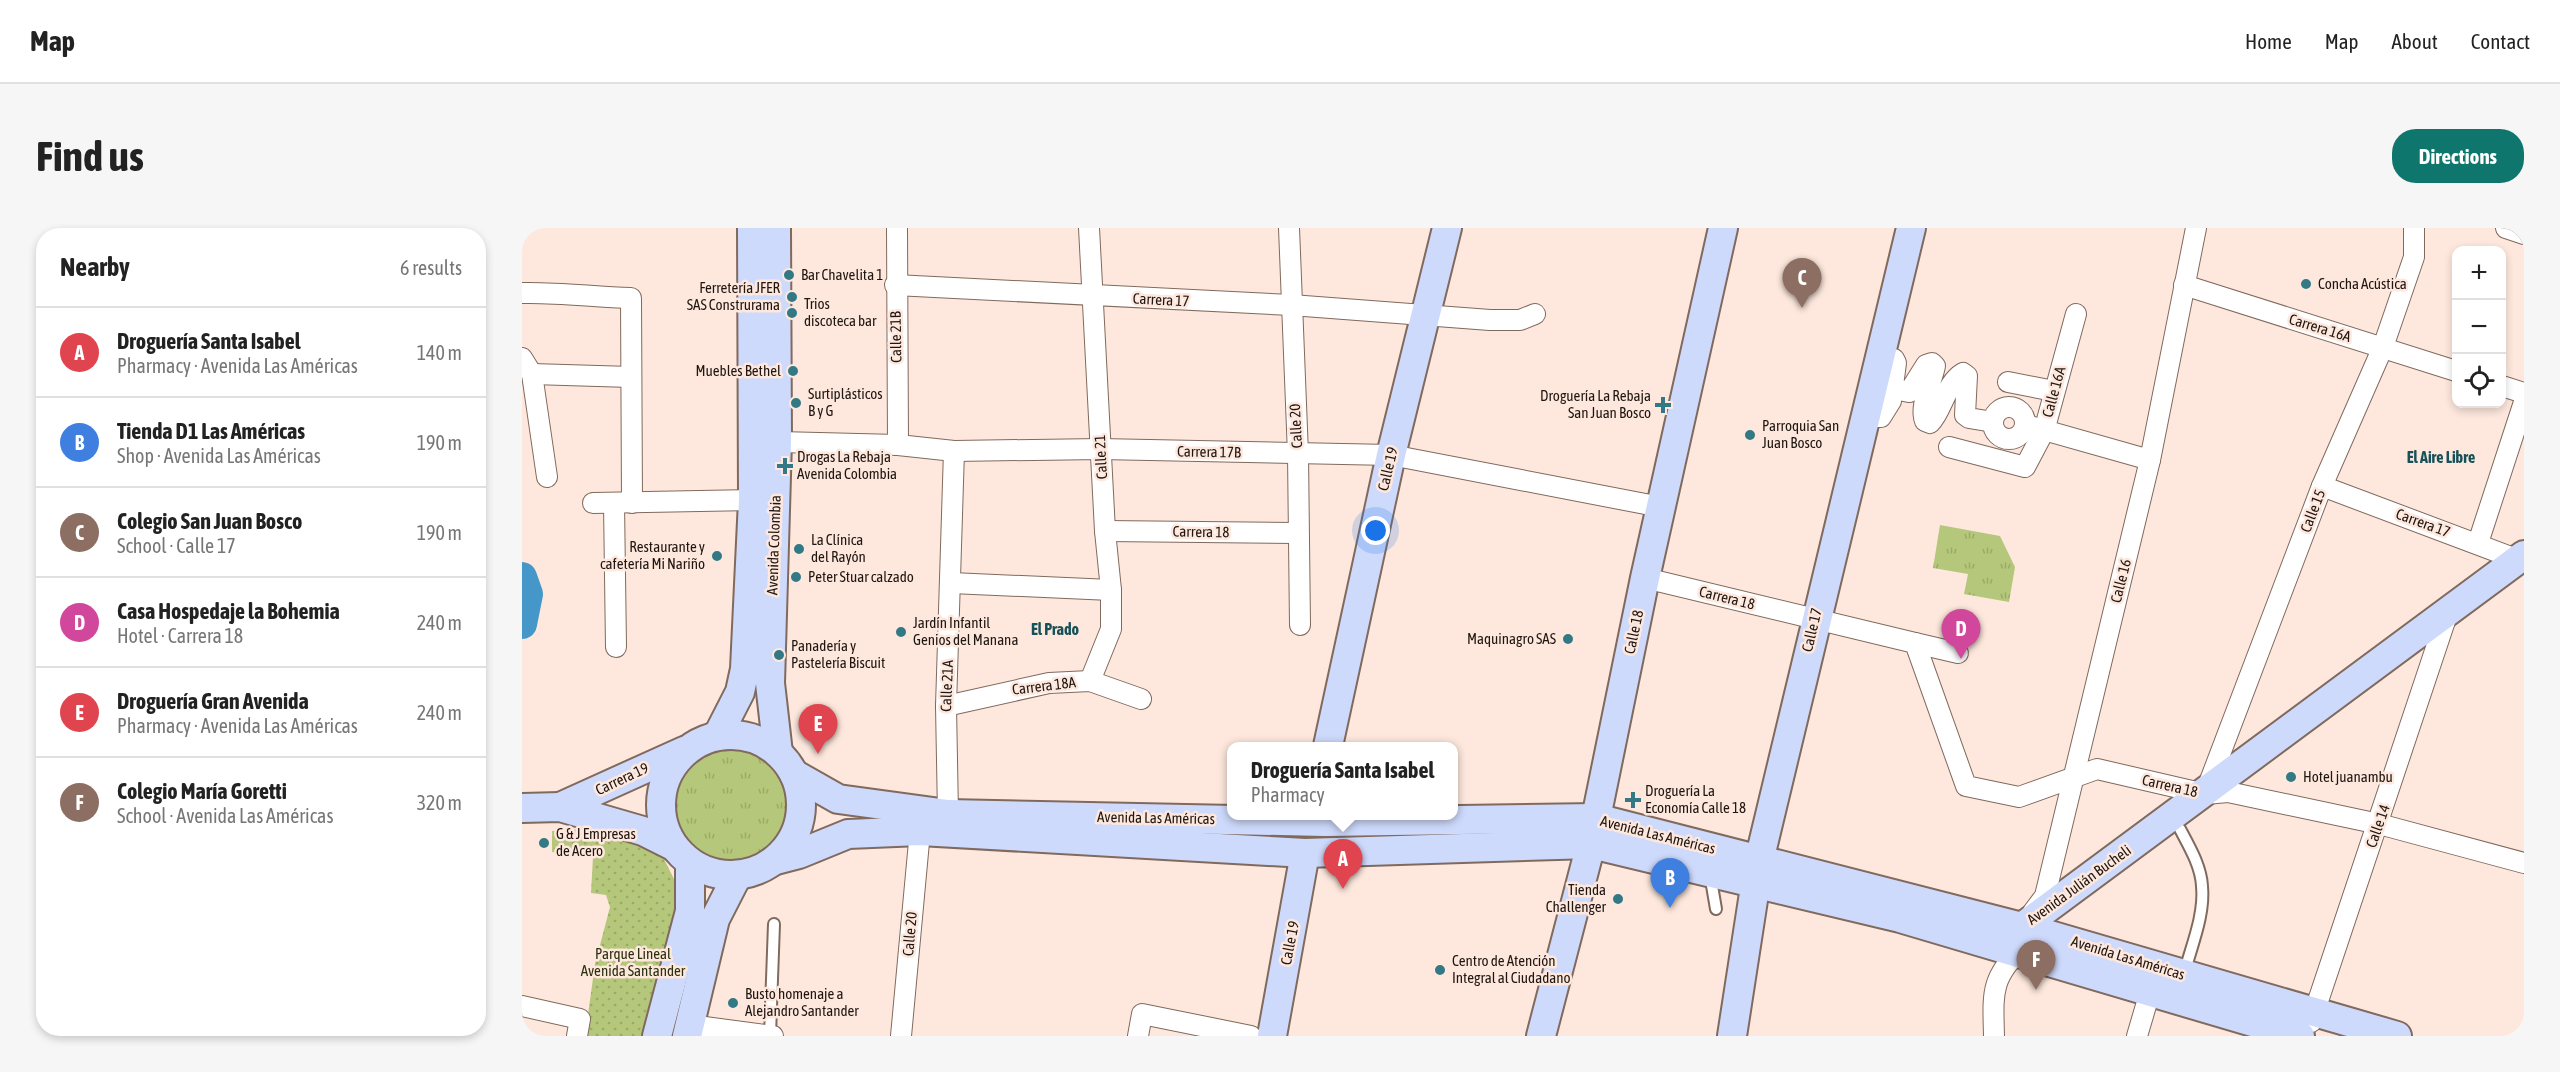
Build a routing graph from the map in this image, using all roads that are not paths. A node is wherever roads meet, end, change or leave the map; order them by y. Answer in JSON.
{"nodes":[{"id":1,"x":752,"y":228,"type":"edge"},
{"id":2,"x":776,"y":228,"type":"edge"},
{"id":3,"x":897,"y":228,"type":"edge"},
{"id":4,"x":1089,"y":228,"type":"edge"},
{"id":5,"x":1289,"y":228,"type":"edge"},
{"id":6,"x":1447,"y":228,"type":"edge"},
{"id":7,"x":1724,"y":228,"type":"edge"},
{"id":8,"x":1911,"y":228,"type":"edge"},
{"id":9,"x":2196,"y":228,"type":"edge"},
{"id":10,"x":2414,"y":228,"type":"edge"},
{"id":11,"x":2506,"y":228,"type":"edge"},
{"id":12,"x":2524,"y":234,"type":"edge"},
{"id":13,"x":896,"y":285,"type":"junction"},
{"id":14,"x":2184,"y":285,"type":"junction"},
{"id":15,"x":522,"y":293,"type":"edge"},
{"id":16,"x":1093,"y":297,"type":"junction"},
{"id":17,"x":1291,"y":305,"type":"junction"},
{"id":18,"x":1535,"y":314,"type":"dead end"},
{"id":19,"x":2076,"y":314,"type":"dead end"},
{"id":20,"x":1427,"y":315,"type":"junction"},
{"id":21,"x":2383,"y":348,"type":"junction"},
{"id":22,"x":1880,"y":355,"type":"junction"},
{"id":23,"x":527,"y":366,"type":"edge"},
{"id":24,"x":2452,"y":369,"type":"edge"},
{"id":25,"x":631,"y":377,"type":"junction"},
{"id":26,"x":2008,"y":382,"type":"dead end"},
{"id":27,"x":2506,"y":387,"type":"edge"},
{"id":28,"x":1894,"y":389,"type":"junction"},
{"id":29,"x":2054,"y":391,"type":"junction"},
{"id":30,"x":2524,"y":393,"type":"edge"},
{"id":31,"x":2524,"y":402,"type":"edge"},
{"id":32,"x":1865,"y":417,"type":"junction"},
{"id":33,"x":2035,"y":428,"type":"junction"},
{"id":34,"x":765,"y":439,"type":"junction"},
{"id":35,"x":897,"y":445,"type":"junction"},
{"id":36,"x":1949,"y":447,"type":"dead end"},
{"id":37,"x":1100,"y":449,"type":"junction"},
{"id":38,"x":954,"y":451,"type":"junction"},
{"id":39,"x":1298,"y":454,"type":"junction"},
{"id":40,"x":1391,"y":455,"type":"junction"},
{"id":41,"x":2150,"y":460,"type":"junction"},
{"id":42,"x":547,"y":477,"type":"dead end"},
{"id":43,"x":2322,"y":486,"type":"junction"},
{"id":44,"x":753,"y":500,"type":"junction"},
{"id":45,"x":593,"y":503,"type":"dead end"},
{"id":46,"x":623,"y":503,"type":"junction"},
{"id":47,"x":1661,"y":507,"type":"junction"},
{"id":48,"x":1105,"y":531,"type":"junction"},
{"id":49,"x":1297,"y":533,"type":"junction"},
{"id":50,"x":2478,"y":543,"type":"junction"},
{"id":51,"x":2523,"y":563,"type":"edge"},
{"id":52,"x":1645,"y":578,"type":"junction"},
{"id":53,"x":951,"y":582,"type":"junction"},
{"id":54,"x":1111,"y":590,"type":"junction"},
{"id":55,"x":1815,"y":620,"type":"junction"},
{"id":56,"x":2444,"y":624,"type":"junction"},
{"id":57,"x":1300,"y":625,"type":"dead end"},
{"id":58,"x":1915,"y":643,"type":"junction"},
{"id":59,"x":616,"y":647,"type":"dead end"},
{"id":60,"x":1958,"y":653,"type":"dead end"},
{"id":61,"x":1090,"y":681,"type":"junction"},
{"id":62,"x":1141,"y":699,"type":"dead end"},
{"id":63,"x":946,"y":706,"type":"junction"},
{"id":64,"x":718,"y":735,"type":"junction"},
{"id":65,"x":1329,"y":742,"type":"edge"},
{"id":66,"x":684,"y":751,"type":"junction"},
{"id":67,"x":786,"y":763,"type":"junction"},
{"id":68,"x":2072,"y":779,"type":"junction"},
{"id":69,"x":2216,"y":793,"type":"junction"},
{"id":70,"x":560,"y":807,"type":"junction"},
{"id":71,"x":522,"y":808,"type":"edge"},
{"id":72,"x":948,"y":814,"type":"junction"},
{"id":73,"x":1227,"y":818,"type":"edge"},
{"id":74,"x":1313,"y":820,"type":"edge"},
{"id":75,"x":1336,"y":820,"type":"edge"},
{"id":76,"x":2379,"y":824,"type":"junction"},
{"id":77,"x":2180,"y":829,"type":"junction"},
{"id":78,"x":920,"y":831,"type":"junction"},
{"id":79,"x":1593,"y":831,"type":"junction"},
{"id":80,"x":1305,"y":853,"type":"junction"},
{"id":81,"x":682,"y":855,"type":"junction"},
{"id":82,"x":776,"y":860,"type":"junction"},
{"id":83,"x":2524,"y":863,"type":"edge"},
{"id":84,"x":1709,"y":871,"type":"junction"},
{"id":85,"x":1757,"y":871,"type":"junction"},
{"id":86,"x":737,"y":876,"type":"junction"},
{"id":87,"x":1716,"y":909,"type":"dead end"},
{"id":88,"x":774,"y":924,"type":"dead end"},
{"id":89,"x":2017,"y":945,"type":"junction"},
{"id":90,"x":2184,"y":974,"type":"junction"},
{"id":91,"x":2150,"y":992,"type":"junction"},
{"id":92,"x":522,"y":1006,"type":"edge"},
{"id":93,"x":579,"y":1028,"type":"edge"},
{"id":94,"x":2307,"y":1029,"type":"edge"},
{"id":95,"x":688,"y":1030,"type":"edge"},
{"id":96,"x":657,"y":1036,"type":"edge"},
{"id":97,"x":771,"y":1036,"type":"edge"},
{"id":98,"x":901,"y":1036,"type":"edge"},
{"id":99,"x":1138,"y":1036,"type":"edge"},
{"id":100,"x":1251,"y":1036,"type":"edge"},
{"id":101,"x":1272,"y":1036,"type":"edge"},
{"id":102,"x":1541,"y":1036,"type":"edge"},
{"id":103,"x":1732,"y":1036,"type":"edge"},
{"id":104,"x":1994,"y":1036,"type":"edge"},
{"id":105,"x":2137,"y":1036,"type":"edge"},
{"id":106,"x":2397,"y":1036,"type":"edge"}],
"edges":[{"from":1,"to":34,"type":"main road","name":"Avenida Colombia"},
{"from":2,"to":34,"type":"main road","name":"Avenida Colombia"},
{"from":3,"to":13,"type":"street","name":"Calle 21B"},
{"from":4,"to":16,"type":"street","name":"Calle 21"},
{"from":5,"to":17,"type":"street","name":"Calle 20"},
{"from":6,"to":20,"type":"main road","name":"Calle 19"},
{"from":7,"to":47,"type":"main road","name":"Calle 18"},
{"from":8,"to":22,"type":"main road","name":"Calle 17"},
{"from":9,"to":14,"type":"street","name":"Calle 16"},
{"from":10,"to":21,"type":"street","name":"Calle 15"},
{"from":11,"to":12,"type":"street"},
{"from":13,"to":16,"type":"street","name":"Carrera 17"},
{"from":13,"to":35,"type":"street","name":"Calle 21B"},
{"from":14,"to":21,"type":"street","name":"Carrera 16A"},
{"from":14,"to":41,"type":"street","name":"Calle 16"},
{"from":15,"to":25,"type":"street"},
{"from":16,"to":17,"type":"street","name":"Carrera 17"},
{"from":16,"to":37,"type":"street","name":"Calle 21"},
{"from":17,"to":20,"type":"street","name":"Carrera 17"},
{"from":17,"to":39,"type":"street","name":"Calle 20"},
{"from":18,"to":20,"type":"street","name":"Carrera 17"},
{"from":19,"to":29,"type":"street","name":"Calle 16A"},
{"from":20,"to":40,"type":"main road","name":"Calle 19"},
{"from":21,"to":24,"type":"street","name":"Carrera 16A"},
{"from":21,"to":43,"type":"street","name":"Calle 15"},
{"from":22,"to":28,"type":"street"},
{"from":22,"to":32,"type":"main road","name":"Calle 17"},
{"from":23,"to":25,"type":"street"},
{"from":23,"to":42,"type":"street"},
{"from":25,"to":46,"type":"street"},
{"from":26,"to":29,"type":"street"},
{"from":27,"to":30,"type":"street"},
{"from":28,"to":32,"type":"street"},
{"from":28,"to":33,"type":"street"},
{"from":29,"to":33,"type":"street","name":"Calle 16A"},
{"from":31,"to":50,"type":"street"},
{"from":32,"to":55,"type":"main road","name":"Calle 17"},
{"from":33,"to":36,"type":"street","name":"Calle 16A"},
{"from":33,"to":41,"type":"street"},
{"from":34,"to":35,"type":"street","name":"Carrera 17B"},
{"from":34,"to":44,"type":"main road","name":"Avenida Colombia"},
{"from":34,"to":67,"type":"main road","name":"Avenida Colombia"},
{"from":35,"to":38,"type":"street","name":"Carrera 17B"},
{"from":37,"to":38,"type":"street","name":"Carrera 17B"},
{"from":37,"to":39,"type":"street","name":"Carrera 17B"},
{"from":37,"to":48,"type":"street","name":"Calle 21"},
{"from":38,"to":53,"type":"street","name":"Calle 21A"},
{"from":39,"to":40,"type":"street","name":"Carrera 17B"},
{"from":39,"to":49,"type":"street","name":"Calle 20"},
{"from":40,"to":47,"type":"street","name":"Carrera 17B"},
{"from":40,"to":65,"type":"main road","name":"Calle 19"},
{"from":41,"to":68,"type":"street","name":"Calle 16"},
{"from":43,"to":50,"type":"street","name":"Carrera 17"},
{"from":43,"to":69,"type":"street","name":"Calle 15"},
{"from":44,"to":46,"type":"street"},
{"from":44,"to":64,"type":"main road","name":"Avenida Colombia"},
{"from":45,"to":46,"type":"street"},
{"from":46,"to":59,"type":"street"},
{"from":47,"to":52,"type":"main road","name":"Calle 18"},
{"from":48,"to":49,"type":"street","name":"Carrera 18"},
{"from":48,"to":54,"type":"street","name":"Calle 21"},
{"from":49,"to":57,"type":"street","name":"Calle 20"},
{"from":50,"to":51,"type":"street","name":"Carrera 17"},
{"from":51,"to":56,"type":"main road","name":"Avenida Julián Bucheli"},
{"from":52,"to":55,"type":"street","name":"Carrera 18"},
{"from":52,"to":79,"type":"main road","name":"Calle 18"},
{"from":53,"to":54,"type":"street"},
{"from":53,"to":63,"type":"street","name":"Calle 21A"},
{"from":54,"to":61,"type":"street","name":"Calle 21"},
{"from":55,"to":58,"type":"street","name":"Carrera 18"},
{"from":55,"to":85,"type":"main road","name":"Calle 17"},
{"from":56,"to":69,"type":"main road","name":"Avenida Julián Bucheli"},
{"from":56,"to":76,"type":"street","name":"Calle 14"},
{"from":58,"to":60,"type":"street","name":"Carrera 18"},
{"from":58,"to":68,"type":"street","name":"Carrera 18"},
{"from":61,"to":62,"type":"street","name":"Carrera 18A"},
{"from":61,"to":63,"type":"street","name":"Carrera 18A"},
{"from":63,"to":72,"type":"street","name":"Calle 21A"},
{"from":64,"to":66,"type":"main road"},
{"from":64,"to":67,"type":"main road"},
{"from":66,"to":70,"type":"main road","name":"Carrera 19"},
{"from":66,"to":81,"type":"main road"},
{"from":67,"to":72,"type":"main road","name":"Avenida Las Américas"},
{"from":67,"to":82,"type":"main road"},
{"from":68,"to":69,"type":"street","name":"Carrera 18"},
{"from":68,"to":89,"type":"street","name":"Calle 16"},
{"from":69,"to":76,"type":"street","name":"Carrera 18"},
{"from":69,"to":77,"type":"main road","name":"Avenida Julián Bucheli"},
{"from":69,"to":89,"type":"main road","name":"Avenida Julián Bucheli"},
{"from":70,"to":71,"type":"main road","name":"Carrera 19"},
{"from":70,"to":81,"type":"main road","name":"Carrera 19"},
{"from":72,"to":73,"type":"main road","name":"Avenida Las Américas"},
{"from":74,"to":80,"type":"street","name":"Calle 19"},
{"from":75,"to":79,"type":"main road","name":"Avenida Las Américas"},
{"from":76,"to":83,"type":"street","name":"Carrera 18"},
{"from":76,"to":94,"type":"street","name":"Calle 14"},
{"from":77,"to":89,"type":"main road","name":"Avenida Julián Bucheli"},
{"from":77,"to":90,"type":"lane"},
{"from":78,"to":80,"type":"main road","name":"Avenida Las Américas"},
{"from":78,"to":82,"type":"main road","name":"Avenida Las Américas"},
{"from":78,"to":98,"type":"street","name":"Calle 20"},
{"from":79,"to":80,"type":"main road","name":"Avenida Las Américas"},
{"from":79,"to":84,"type":"main road","name":"Avenida Las Américas"},
{"from":79,"to":85,"type":"main road","name":"Avenida Las Américas"},
{"from":79,"to":102,"type":"main road","name":"Calle 18"},
{"from":80,"to":101,"type":"main road","name":"Calle 19"},
{"from":81,"to":86,"type":"main road"},
{"from":81,"to":96,"type":"main road"},
{"from":82,"to":86,"type":"main road"},
{"from":84,"to":85,"type":"main road","name":"Avenida Las Américas"},
{"from":84,"to":87,"type":"lane"},
{"from":85,"to":89,"type":"main road","name":"Avenida Las Américas"},
{"from":85,"to":103,"type":"main road","name":"Calle 17"},
{"from":86,"to":95,"type":"main road"},
{"from":88,"to":97,"type":"lane"},
{"from":89,"to":90,"type":"main road","name":"Avenida Las Américas"},
{"from":89,"to":91,"type":"main road","name":"Avenida Las Américas"},
{"from":89,"to":104,"type":"street","name":"Calle 16"},
{"from":90,"to":94,"type":"main road","name":"Avenida Las Américas"},
{"from":91,"to":94,"type":"main road","name":"Avenida Las Américas"},
{"from":91,"to":105,"type":"street"},
{"from":92,"to":93,"type":"street"},
{"from":94,"to":106,"type":"main road","name":"Avenida Las Américas"},
{"from":95,"to":97,"type":"street"},
{"from":99,"to":100,"type":"street"}]}
